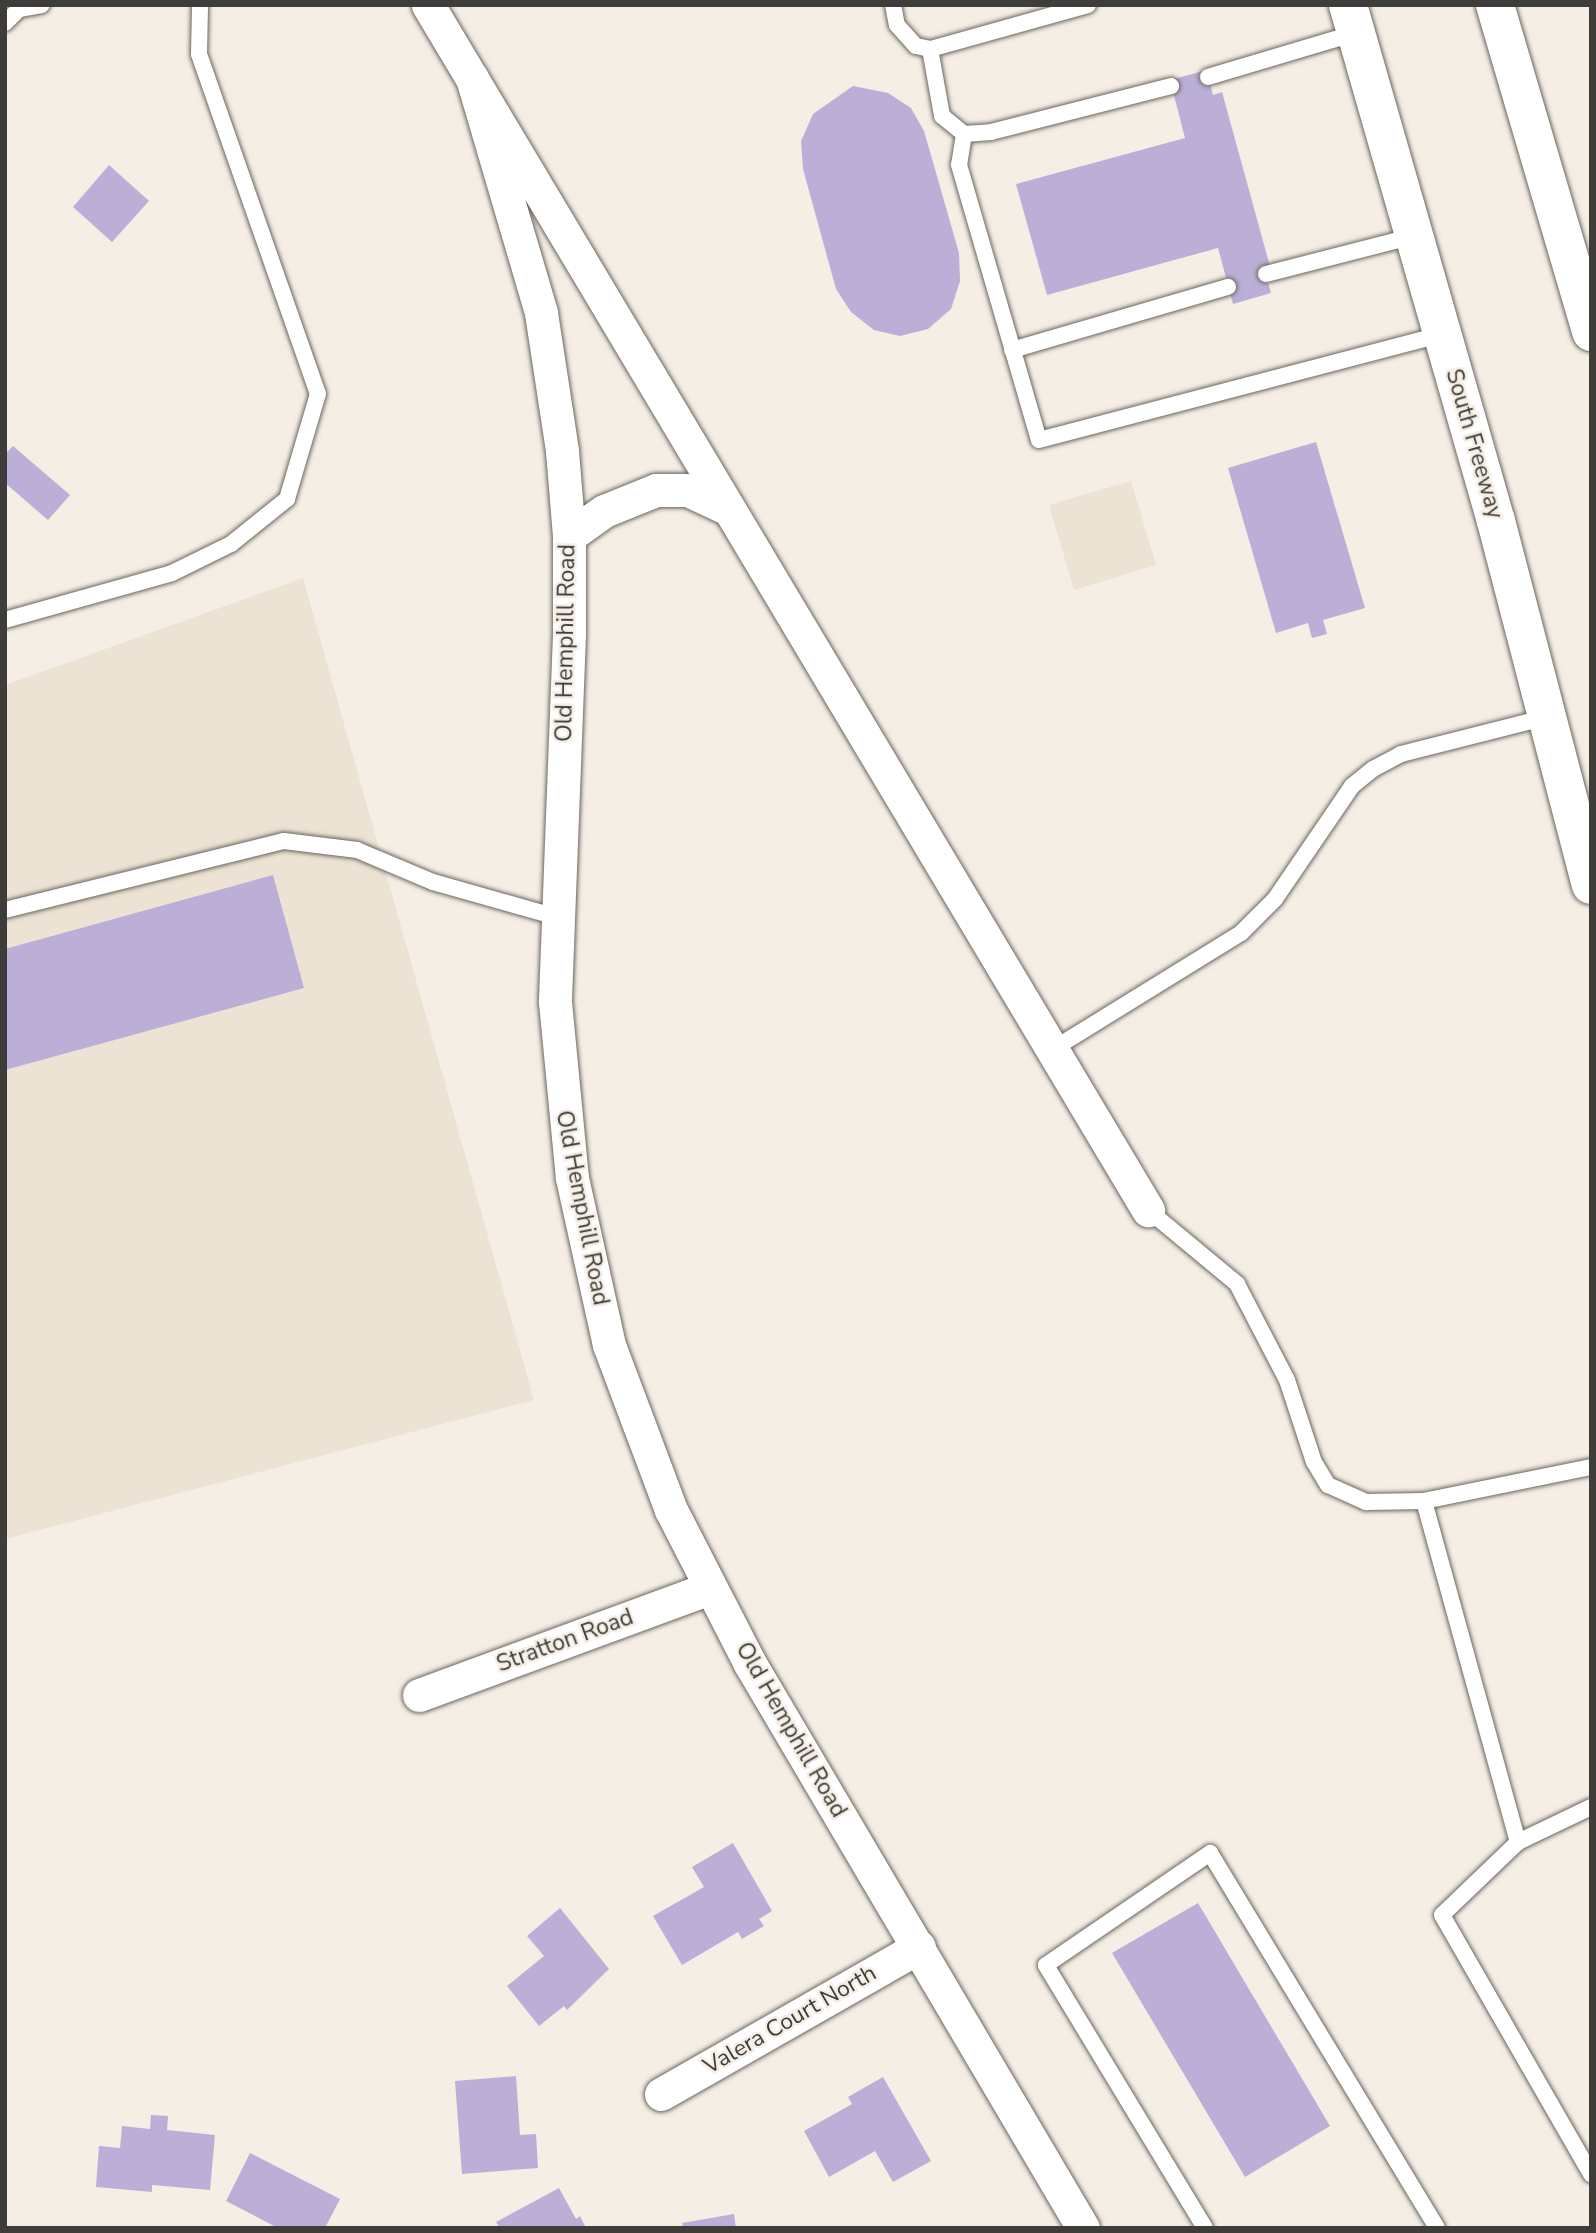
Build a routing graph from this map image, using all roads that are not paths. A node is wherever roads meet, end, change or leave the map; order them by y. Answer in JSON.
{"nodes":[{"id":1,"x":42,"y":5,"type":"edge"},
{"id":2,"x":200,"y":5,"type":"edge"},
{"id":3,"x":428,"y":5,"type":"edge"},
{"id":4,"x":893,"y":5,"type":"edge"},
{"id":5,"x":1088,"y":5,"type":"edge"},
{"id":6,"x":1495,"y":5,"type":"edge"},
{"id":7,"x":1352,"y":19,"type":"edge"},
{"id":8,"x":5,"y":23,"type":"edge"},
{"id":9,"x":929,"y":49,"type":"junction"},
{"id":10,"x":1208,"y":77,"type":"dead end"},
{"id":11,"x":472,"y":78,"type":"junction"},
{"id":12,"x":1171,"y":86,"type":"dead end"},
{"id":13,"x":964,"y":134,"type":"junction"},
{"id":14,"x":1414,"y":236,"type":"junction"},
{"id":15,"x":1266,"y":274,"type":"dead end"},
{"id":16,"x":1228,"y":287,"type":"dead end"},
{"id":17,"x":1591,"y":332,"type":"edge"},
{"id":18,"x":1442,"y":334,"type":"junction"},
{"id":19,"x":1012,"y":350,"type":"junction"},
{"id":20,"x":726,"y":508,"type":"junction"},
{"id":21,"x":569,"y":536,"type":"junction"},
{"id":22,"x":5,"y":620,"type":"edge"},
{"id":23,"x":1547,"y":717,"type":"junction"},
{"id":24,"x":1591,"y":885,"type":"edge"},
{"id":25,"x":5,"y":910,"type":"edge"},
{"id":26,"x":556,"y":917,"type":"junction"},
{"id":27,"x":1050,"y":1051,"type":"junction"},
{"id":28,"x":1148,"y":1210,"type":"joint"},
{"id":29,"x":1591,"y":1467,"type":"edge"},
{"id":30,"x":1424,"y":1502,"type":"junction"},
{"id":31,"x":710,"y":1588,"type":"junction"},
{"id":32,"x":419,"y":1695,"type":"dead end"},
{"id":33,"x":1591,"y":1807,"type":"edge"},
{"id":34,"x":1518,"y":1842,"type":"junction"},
{"id":35,"x":919,"y":1947,"type":"junction"},
{"id":36,"x":661,"y":2094,"type":"dead end"},
{"id":37,"x":1591,"y":2174,"type":"edge"},
{"id":38,"x":1083,"y":2228,"type":"edge"},
{"id":39,"x":1205,"y":2228,"type":"edge"},
{"id":40,"x":1437,"y":2228,"type":"edge"}],
"edges":[{"from":1,"to":8,"type":"lane"},
{"from":2,"to":22,"type":"lane"},
{"from":3,"to":11,"type":"street","name":"Old Hemphill Road"},
{"from":4,"to":9,"type":"lane"},
{"from":5,"to":9,"type":"lane"},
{"from":6,"to":17,"type":"main road"},
{"from":7,"to":10,"type":"lane"},
{"from":7,"to":14,"type":"main road","name":"South Freeway"},
{"from":9,"to":13,"type":"lane"},
{"from":11,"to":20,"type":"street","name":"Old Hemphill Road"},
{"from":11,"to":21,"type":"street","name":"Old Hemphill Road"},
{"from":12,"to":13,"type":"lane"},
{"from":13,"to":19,"type":"lane"},
{"from":14,"to":15,"type":"lane"},
{"from":14,"to":18,"type":"main road","name":"South Freeway"},
{"from":16,"to":19,"type":"lane"},
{"from":18,"to":19,"type":"lane"},
{"from":18,"to":23,"type":"main road","name":"South Freeway"},
{"from":20,"to":21,"type":"street"},
{"from":20,"to":27,"type":"street","name":"Old Hemphill Road"},
{"from":21,"to":26,"type":"street","name":"Old Hemphill Road"},
{"from":23,"to":24,"type":"main road","name":"South Freeway"},
{"from":23,"to":27,"type":"lane"},
{"from":25,"to":26,"type":"lane"},
{"from":26,"to":31,"type":"street","name":"Old Hemphill Road"},
{"from":27,"to":28,"type":"street","name":"Old Hemphill Road"},
{"from":28,"to":30,"type":"lane"},
{"from":29,"to":30,"type":"lane"},
{"from":30,"to":34,"type":"lane"},
{"from":31,"to":32,"type":"street","name":"Stratton Road"},
{"from":31,"to":35,"type":"street","name":"Old Hemphill Road"},
{"from":33,"to":34,"type":"lane"},
{"from":34,"to":37,"type":"lane"},
{"from":35,"to":36,"type":"street","name":"Valera Court North"},
{"from":35,"to":38,"type":"street","name":"Old Hemphill Road"},
{"from":39,"to":40,"type":"lane"}]}
